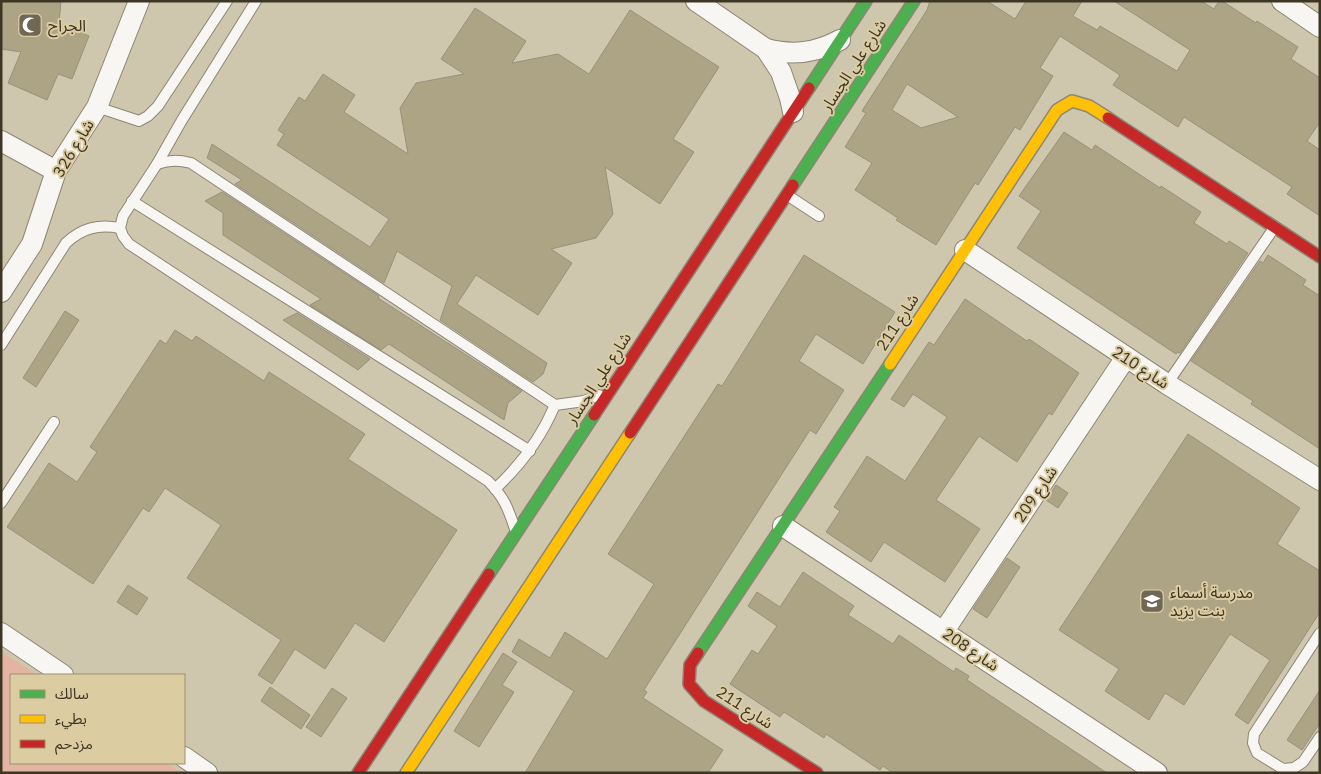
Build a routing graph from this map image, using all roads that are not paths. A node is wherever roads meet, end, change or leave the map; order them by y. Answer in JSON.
{"nodes":[{"id":1,"x":139,"y":1,"type":"edge"},
{"id":2,"x":227,"y":1,"type":"edge"},
{"id":3,"x":256,"y":1,"type":"edge"},
{"id":4,"x":696,"y":1,"type":"edge"},
{"id":5,"x":866,"y":1,"type":"edge"},
{"id":6,"x":914,"y":1,"type":"edge"},
{"id":7,"x":1282,"y":1,"type":"edge"},
{"id":8,"x":1320,"y":27,"type":"edge"},
{"id":9,"x":840,"y":40,"type":"junction"},
{"id":10,"x":766,"y":50,"type":"junction"},
{"id":11,"x":98,"y":107,"type":"junction"},
{"id":12,"x":793,"y":112,"type":"junction"},
{"id":13,"x":1,"y":141,"type":"edge"},
{"id":14,"x":157,"y":164,"type":"junction"},
{"id":15,"x":56,"y":171,"type":"junction"},
{"id":16,"x":787,"y":195,"type":"junction"},
{"id":17,"x":132,"y":201,"type":"junction"},
{"id":18,"x":819,"y":216,"type":"dead end"},
{"id":19,"x":1275,"y":227,"type":"junction"},
{"id":20,"x":120,"y":228,"type":"junction"},
{"id":21,"x":965,"y":250,"type":"junction"},
{"id":22,"x":1315,"y":251,"type":"edge"},
{"id":23,"x":1,"y":292,"type":"edge"},
{"id":24,"x":1,"y":345,"type":"edge"},
{"id":25,"x":1126,"y":357,"type":"junction"},
{"id":26,"x":1167,"y":384,"type":"junction"},
{"id":27,"x":611,"y":388,"type":"junction"},
{"id":28,"x":556,"y":405,"type":"junction"},
{"id":29,"x":54,"y":422,"type":"dead end"},
{"id":30,"x":530,"y":451,"type":"junction"},
{"id":31,"x":1320,"y":480,"type":"edge"},
{"id":32,"x":495,"y":489,"type":"junction"},
{"id":33,"x":1,"y":503,"type":"edge"},
{"id":34,"x":783,"y":526,"type":"junction"},
{"id":35,"x":516,"y":533,"type":"junction"},
{"id":36,"x":465,"y":610,"type":"junction"},
{"id":37,"x":473,"y":622,"type":"dead end"},
{"id":38,"x":483,"y":630,"type":"dead end"},
{"id":39,"x":944,"y":631,"type":"junction"},
{"id":40,"x":1,"y":633,"type":"edge"},
{"id":41,"x":1320,"y":633,"type":"edge"},
{"id":42,"x":498,"y":634,"type":"junction"},
{"id":43,"x":62,"y":674,"type":"edge"},
{"id":44,"x":414,"y":687,"type":"junction"},
{"id":45,"x":428,"y":689,"type":"dead end"},
{"id":46,"x":441,"y":696,"type":"dead end"},
{"id":47,"x":448,"y":709,"type":"junction"},
{"id":48,"x":1320,"y":736,"type":"edge"},
{"id":49,"x":185,"y":758,"type":"edge"},
{"id":50,"x":207,"y":773,"type":"edge"},
{"id":51,"x":358,"y":773,"type":"edge"},
{"id":52,"x":406,"y":773,"type":"edge"},
{"id":53,"x":818,"y":773,"type":"edge"},
{"id":54,"x":1157,"y":773,"type":"edge"}],
"edges":[{"from":1,"to":11,"type":"street","name":"شارع 326"},
{"from":2,"to":11,"type":"lane"},
{"from":3,"to":14,"type":"lane"},
{"from":4,"to":10,"type":"street"},
{"from":5,"to":9,"type":"street","name":"شارع علي الجسار"},
{"from":6,"to":16,"type":"street","name":"شارع علي الجسار"},
{"from":7,"to":8,"type":"street"},
{"from":9,"to":10,"type":"street"},
{"from":9,"to":12,"type":"street","name":"شارع علي الجسار"},
{"from":10,"to":12,"type":"street"},
{"from":11,"to":15,"type":"street","name":"شارع 326"},
{"from":12,"to":27,"type":"street","name":"شارع علي الجسار"},
{"from":13,"to":15,"type":"street"},
{"from":14,"to":17,"type":"lane"},
{"from":14,"to":28,"type":"lane"},
{"from":15,"to":23,"type":"street","name":"شارع 326"},
{"from":16,"to":18,"type":"lane"},
{"from":16,"to":42,"type":"street","name":"شارع علي الجسار"},
{"from":17,"to":20,"type":"lane"},
{"from":17,"to":30,"type":"lane"},
{"from":19,"to":21,"type":"street","name":"شارع 211"},
{"from":19,"to":22,"type":"street","name":"شارع 211"},
{"from":19,"to":26,"type":"lane"},
{"from":20,"to":24,"type":"lane"},
{"from":20,"to":32,"type":"lane"},
{"from":21,"to":25,"type":"street","name":"شارع 210"},
{"from":21,"to":34,"type":"street","name":"شارع 211"},
{"from":25,"to":26,"type":"street","name":"شارع 210"},
{"from":25,"to":39,"type":"street","name":"شارع 209"},
{"from":26,"to":31,"type":"street","name":"شارع 210"},
{"from":27,"to":28,"type":"lane"},
{"from":27,"to":35,"type":"street","name":"شارع علي الجسار"},
{"from":28,"to":30,"type":"lane"},
{"from":29,"to":33,"type":"lane"},
{"from":30,"to":32,"type":"lane"},
{"from":32,"to":35,"type":"lane"},
{"from":34,"to":39,"type":"street","name":"شارع 208"},
{"from":34,"to":53,"type":"street","name":"شارع 211"},
{"from":35,"to":36,"type":"street","name":"شارع علي الجسار"},
{"from":36,"to":37,"type":"street"},
{"from":36,"to":44,"type":"street","name":"شارع علي الجسار"},
{"from":38,"to":42,"type":"street"},
{"from":39,"to":54,"type":"street","name":"شارع 208"},
{"from":40,"to":43,"type":"street"},
{"from":41,"to":48,"type":"lane"},
{"from":42,"to":47,"type":"street","name":"شارع علي الجسار"},
{"from":44,"to":45,"type":"street"},
{"from":44,"to":51,"type":"street","name":"شارع علي الجسار"},
{"from":46,"to":47,"type":"street"},
{"from":47,"to":52,"type":"street","name":"شارع علي الجسار"},
{"from":49,"to":50,"type":"street"}]}
